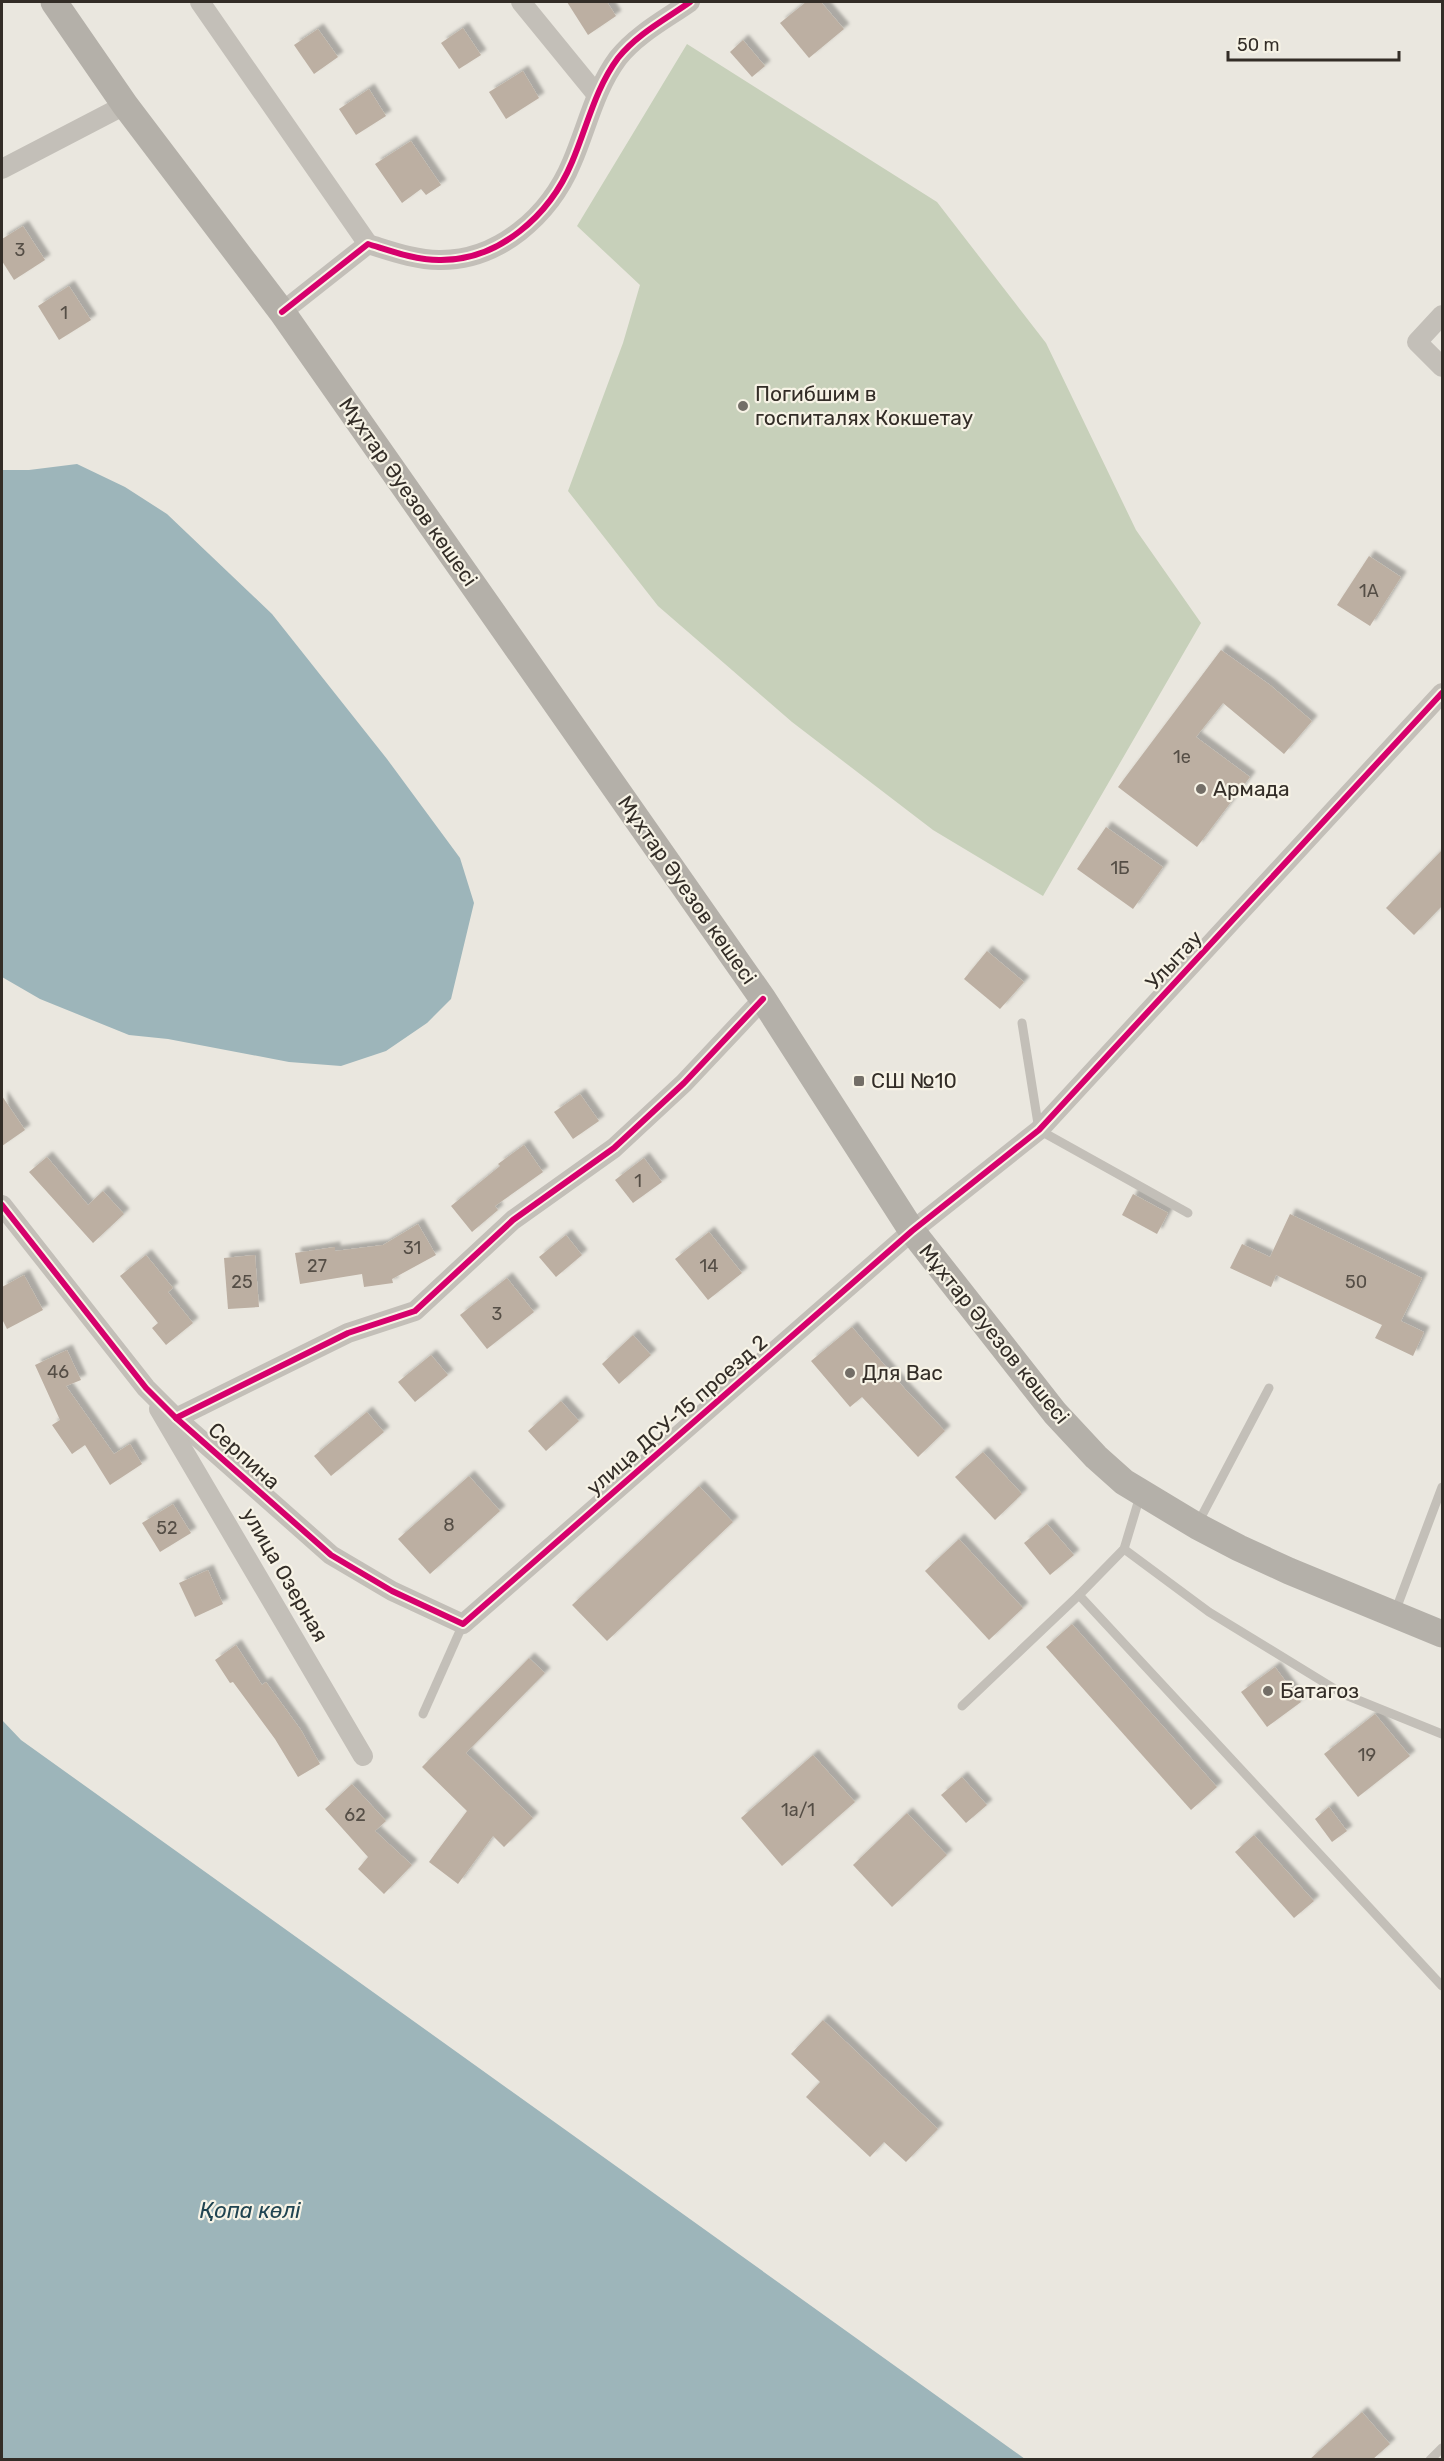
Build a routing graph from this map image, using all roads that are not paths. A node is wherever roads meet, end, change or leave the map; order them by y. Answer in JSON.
{"nodes":[{"id":1,"x":54,"y":2,"type":"edge"},
{"id":2,"x":200,"y":2,"type":"edge"},
{"id":3,"x":521,"y":2,"type":"edge"},
{"id":4,"x":690,"y":2,"type":"edge"},
{"id":5,"x":597,"y":95,"type":"junction"},
{"id":6,"x":125,"y":105,"type":"junction"},
{"id":7,"x":2,"y":169,"type":"edge"},
{"id":8,"x":368,"y":244,"type":"junction"},
{"id":9,"x":282,"y":312,"type":"junction"},
{"id":10,"x":1443,"y":315,"type":"edge"},
{"id":11,"x":1443,"y":367,"type":"edge"},
{"id":12,"x":1443,"y":693,"type":"edge"},
{"id":13,"x":763,"y":999,"type":"junction"},
{"id":14,"x":1022,"y":1023,"type":"dead end"},
{"id":15,"x":1039,"y":1130,"type":"junction"},
{"id":16,"x":2,"y":1205,"type":"edge"},
{"id":17,"x":1188,"y":1213,"type":"dead end"},
{"id":18,"x":912,"y":1231,"type":"junction"},
{"id":19,"x":146,"y":1388,"type":"junction"},
{"id":20,"x":1269,"y":1388,"type":"dead end"},
{"id":21,"x":177,"y":1418,"type":"junction"},
{"id":22,"x":1443,"y":1486,"type":"edge"},
{"id":23,"x":1141,"y":1494,"type":"junction"},
{"id":24,"x":1197,"y":1526,"type":"junction"},
{"id":25,"x":1124,"y":1549,"type":"junction"},
{"id":26,"x":1079,"y":1595,"type":"junction"},
{"id":27,"x":1394,"y":1614,"type":"junction"},
{"id":28,"x":463,"y":1624,"type":"junction"},
{"id":29,"x":1443,"y":1635,"type":"edge"},
{"id":30,"x":962,"y":1706,"type":"dead end"},
{"id":31,"x":423,"y":1714,"type":"dead end"},
{"id":32,"x":1443,"y":1734,"type":"edge"},
{"id":33,"x":363,"y":1756,"type":"dead end"},
{"id":34,"x":1443,"y":1986,"type":"edge"},
{"id":35,"x":1443,"y":2448,"type":"edge"},
{"id":36,"x":1430,"y":2460,"type":"edge"}],
"edges":[{"from":1,"to":6,"type":"main road","name":"Мұхтар Әуезов көшесі"},
{"from":2,"to":8,"type":"street"},
{"from":3,"to":5,"type":"street"},
{"from":4,"to":5,"type":"street"},
{"from":5,"to":8,"type":"street"},
{"from":6,"to":7,"type":"street"},
{"from":6,"to":9,"type":"main road","name":"Мұхтар Әуезов көшесі"},
{"from":8,"to":9,"type":"street"},
{"from":9,"to":13,"type":"main road","name":"Мұхтар Әуезов көшесі"},
{"from":10,"to":11,"type":"street"},
{"from":12,"to":15,"type":"street","name":"Улытау"},
{"from":13,"to":18,"type":"main road","name":"Мұхтар Әуезов көшесі"},
{"from":13,"to":21,"type":"street"},
{"from":14,"to":15,"type":"lane"},
{"from":15,"to":17,"type":"lane"},
{"from":15,"to":18,"type":"street","name":"Улытау"},
{"from":16,"to":19,"type":"street","name":"Серпина"},
{"from":18,"to":23,"type":"main road","name":"Мұхтар Әуезов көшесі"},
{"from":18,"to":28,"type":"street","name":"улица ДСУ-15 проезд 2"},
{"from":19,"to":21,"type":"street","name":"Серпина"},
{"from":19,"to":33,"type":"street","name":"улица Озерная"},
{"from":20,"to":24,"type":"lane"},
{"from":21,"to":28,"type":"street","name":"Серпина"},
{"from":22,"to":27,"type":"lane"},
{"from":23,"to":24,"type":"main road","name":"Мұхтар Әуезов көшесі"},
{"from":23,"to":25,"type":"lane"},
{"from":24,"to":27,"type":"main road","name":"Мұхтар Әуезов көшесі"},
{"from":25,"to":26,"type":"lane"},
{"from":25,"to":32,"type":"lane"},
{"from":26,"to":30,"type":"lane"},
{"from":26,"to":34,"type":"lane"},
{"from":27,"to":29,"type":"main road","name":"Мұхтар Әуезов көшесі"},
{"from":28,"to":31,"type":"lane"},
{"from":35,"to":36,"type":"lane"}]}
